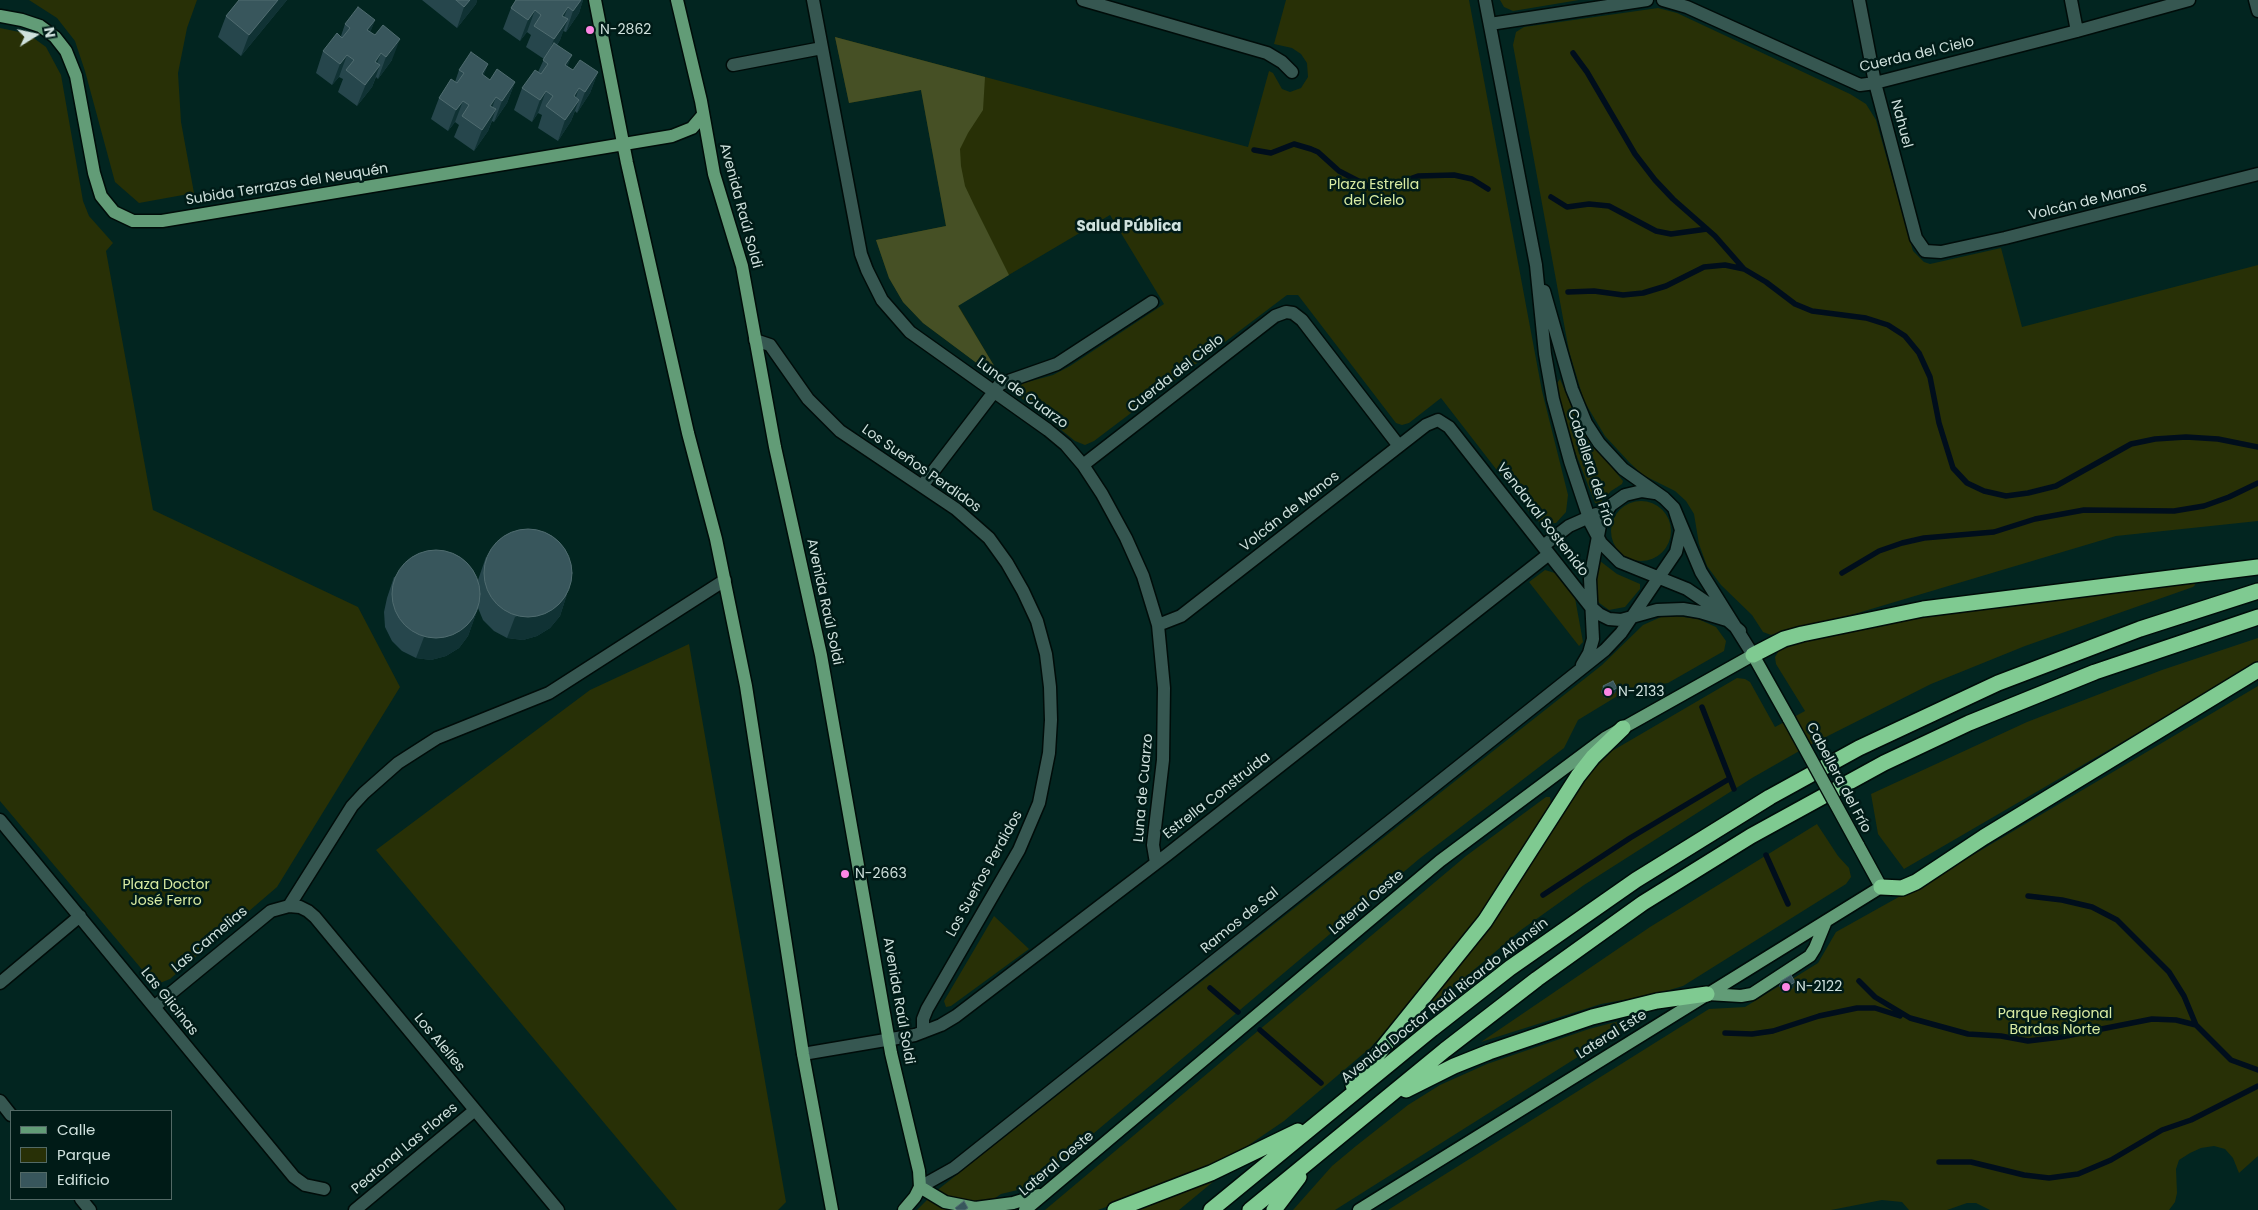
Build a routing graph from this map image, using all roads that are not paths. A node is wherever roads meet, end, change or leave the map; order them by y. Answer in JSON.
{"nodes":[{"id":1,"x":595,"y":0,"type":"edge"},
{"id":2,"x":676,"y":0,"type":"edge"},
{"id":3,"x":813,"y":0,"type":"edge"},
{"id":4,"x":1083,"y":0,"type":"edge"},
{"id":5,"x":1485,"y":0,"type":"edge"},
{"id":6,"x":1647,"y":0,"type":"edge"},
{"id":7,"x":1663,"y":0,"type":"edge"},
{"id":8,"x":1860,"y":0,"type":"edge"},
{"id":9,"x":2071,"y":0,"type":"edge"},
{"id":10,"x":2189,"y":0,"type":"edge"},
{"id":11,"x":2255,"y":0,"type":"edge"},
{"id":12,"x":1678,"y":2,"type":"edge"},
{"id":13,"x":2258,"y":12,"type":"edge"},
{"id":14,"x":0,"y":16,"type":"edge"},
{"id":15,"x":1490,"y":24,"type":"junction"},
{"id":16,"x":2077,"y":31,"type":"junction"},
{"id":17,"x":822,"y":48,"type":"junction"},
{"id":18,"x":732,"y":65,"type":"dead end"},
{"id":19,"x":1292,"y":72,"type":"dead end"},
{"id":20,"x":1875,"y":83,"type":"junction"},
{"id":21,"x":704,"y":115,"type":"junction"},
{"id":22,"x":623,"y":145,"type":"junction"},
{"id":23,"x":2258,"y":174,"type":"edge"},
{"id":24,"x":1925,"y":251,"type":"joint"},
{"id":25,"x":1536,"y":265,"type":"junction"},
{"id":26,"x":1152,"y":302,"type":"dead end"},
{"id":27,"x":755,"y":340,"type":"junction"},
{"id":28,"x":993,"y":391,"type":"junction"},
{"id":29,"x":1438,"y":420,"type":"joint"},
{"id":30,"x":1399,"y":446,"type":"junction"},
{"id":31,"x":1083,"y":465,"type":"junction"},
{"id":32,"x":922,"y":486,"type":"junction"},
{"id":33,"x":1659,"y":494,"type":"junction"},
{"id":34,"x":1674,"y":508,"type":"junction"},
{"id":35,"x":1608,"y":510,"type":"junction"},
{"id":36,"x":1588,"y":517,"type":"junction"},
{"id":37,"x":1597,"y":537,"type":"junction"},
{"id":38,"x":1546,"y":550,"type":"junction"},
{"id":39,"x":2258,"y":567,"type":"edge"},
{"id":40,"x":1659,"y":578,"type":"junction"},
{"id":41,"x":725,"y":580,"type":"junction"},
{"id":42,"x":2258,"y":591,"type":"edge"},
{"id":43,"x":1590,"y":606,"type":"junction"},
{"id":44,"x":2258,"y":616,"type":"edge"},
{"id":45,"x":1632,"y":618,"type":"junction"},
{"id":46,"x":1730,"y":621,"type":"junction"},
{"id":47,"x":1158,"y":625,"type":"junction"},
{"id":48,"x":1740,"y":631,"type":"junction"},
{"id":49,"x":1753,"y":655,"type":"junction"},
{"id":50,"x":2258,"y":670,"type":"edge"},
{"id":51,"x":1576,"y":673,"type":"junction"},
{"id":52,"x":1623,"y":728,"type":"junction"},
{"id":53,"x":0,"y":820,"type":"edge"},
{"id":54,"x":1156,"y":863,"type":"junction"},
{"id":55,"x":1880,"y":887,"type":"junction"},
{"id":56,"x":289,"y":906,"type":"junction"},
{"id":57,"x":80,"y":916,"type":"junction"},
{"id":58,"x":1826,"y":921,"type":"junction"},
{"id":59,"x":0,"y":983,"type":"edge"},
{"id":60,"x":1707,"y":994,"type":"junction"},
{"id":61,"x":154,"y":1007,"type":"junction"},
{"id":62,"x":923,"y":1032,"type":"junction"},
{"id":63,"x":889,"y":1040,"type":"junction"},
{"id":64,"x":803,"y":1054,"type":"junction"},
{"id":65,"x":0,"y":1101,"type":"edge"},
{"id":66,"x":1376,"y":1106,"type":"junction"},
{"id":67,"x":475,"y":1110,"type":"junction"},
{"id":68,"x":10,"y":1114,"type":"edge"},
{"id":69,"x":1326,"y":1115,"type":"junction"},
{"id":70,"x":1314,"y":1158,"type":"junction"},
{"id":71,"x":920,"y":1187,"type":"junction"},
{"id":72,"x":324,"y":1189,"type":"dead end"},
{"id":73,"x":1046,"y":1193,"type":"junction"},
{"id":74,"x":82,"y":1200,"type":"edge"},
{"id":75,"x":90,"y":1210,"type":"edge"},
{"id":76,"x":355,"y":1210,"type":"edge"},
{"id":77,"x":558,"y":1210,"type":"edge"},
{"id":78,"x":832,"y":1210,"type":"edge"},
{"id":79,"x":904,"y":1210,"type":"edge"},
{"id":80,"x":1025,"y":1210,"type":"edge"},
{"id":81,"x":1115,"y":1210,"type":"edge"},
{"id":82,"x":1211,"y":1210,"type":"edge"},
{"id":83,"x":1250,"y":1210,"type":"edge"},
{"id":84,"x":1274,"y":1210,"type":"edge"},
{"id":85,"x":1359,"y":1210,"type":"edge"}],
"edges":[{"from":1,"to":22,"type":"main road"},
{"from":2,"to":21,"type":"main road","name":"Avenida Raúl Soldi"},
{"from":3,"to":17,"type":"street","name":"Luna de Cuarzo"},
{"from":4,"to":19,"type":"street"},
{"from":5,"to":15,"type":"street","name":"Cabellera del Frío"},
{"from":6,"to":15,"type":"street"},
{"from":7,"to":12,"type":"street","name":"Cuerda del Cielo"},
{"from":8,"to":20,"type":"street","name":"Nahuel"},
{"from":9,"to":16,"type":"street"},
{"from":10,"to":16,"type":"street","name":"Cuerda del Cielo"},
{"from":11,"to":13,"type":"street"},
{"from":12,"to":20,"type":"street","name":"Cuerda del Cielo"},
{"from":14,"to":22,"type":"main road","name":"Subida Terrazas del Neuquén"},
{"from":15,"to":25,"type":"street","name":"Cabellera del Frío"},
{"from":16,"to":20,"type":"street","name":"Cuerda del Cielo"},
{"from":17,"to":18,"type":"street"},
{"from":17,"to":28,"type":"street","name":"Luna de Cuarzo"},
{"from":20,"to":24,"type":"street","name":"Nahuel"},
{"from":21,"to":22,"type":"main road","name":"Subida Terrazas del Neuquén"},
{"from":21,"to":27,"type":"main road","name":"Avenida Raúl Soldi"},
{"from":22,"to":41,"type":"main road"},
{"from":23,"to":24,"type":"street","name":"Volcán de Manos"},
{"from":25,"to":33,"type":"street","name":"Cabellera del Frío"},
{"from":25,"to":36,"type":"street","name":"Cabellera del Frío"},
{"from":26,"to":28,"type":"street"},
{"from":27,"to":32,"type":"street","name":"Los Sueños Perdidos"},
{"from":27,"to":63,"type":"main road","name":"Avenida Raúl Soldi"},
{"from":28,"to":31,"type":"street","name":"Luna de Cuarzo"},
{"from":28,"to":32,"type":"street"},
{"from":29,"to":30,"type":"street","name":"Volcán de Manos"},
{"from":29,"to":38,"type":"street","name":"Vendaval Sostenido"},
{"from":30,"to":31,"type":"street","name":"Cuerda del Cielo"},
{"from":30,"to":47,"type":"street","name":"Volcán de Manos"},
{"from":31,"to":47,"type":"street","name":"Luna de Cuarzo"},
{"from":32,"to":62,"type":"street","name":"Los Sueños Perdidos"},
{"from":33,"to":34,"type":"street","name":"Cabellera del Frío"},
{"from":33,"to":35,"type":"street"},
{"from":34,"to":40,"type":"street"},
{"from":34,"to":48,"type":"street","name":"Cabellera del Frío"},
{"from":35,"to":36,"type":"street","name":"Estrella Construida"},
{"from":35,"to":37,"type":"street"},
{"from":36,"to":37,"type":"street","name":"Cabellera del Frío"},
{"from":36,"to":38,"type":"street","name":"Estrella Construida"},
{"from":37,"to":40,"type":"street","name":"Cabellera del Frío"},
{"from":37,"to":43,"type":"street","name":"Ramos de Sal"},
{"from":38,"to":43,"type":"street","name":"Vendaval Sostenido"},
{"from":38,"to":54,"type":"street","name":"Estrella Construida"},
{"from":39,"to":49,"type":"highway"},
{"from":40,"to":45,"type":"street","name":"Ramos de Sal"},
{"from":40,"to":46,"type":"street","name":"Cabellera del Frío"},
{"from":41,"to":56,"type":"street"},
{"from":41,"to":64,"type":"main road"},
{"from":42,"to":69,"type":"highway","name":"Avenida Doctor Raúl Ricardo Alfonsín"},
{"from":43,"to":45,"type":"street","name":"Vendaval Sostenido"},
{"from":43,"to":51,"type":"street","name":"Ramos de Sal"},
{"from":44,"to":66,"type":"highway"},
{"from":45,"to":46,"type":"street","name":"Vendaval Sostenido"},
{"from":45,"to":51,"type":"street","name":"Ramos de Sal"},
{"from":46,"to":48,"type":"street","name":"Cabellera del Frío"},
{"from":47,"to":54,"type":"street","name":"Luna de Cuarzo"},
{"from":48,"to":49,"type":"street","name":"Cabellera del Frío"},
{"from":49,"to":52,"type":"main road","name":"Lateral Oeste"},
{"from":49,"to":55,"type":"main road","name":"Cabellera del Frío","bridge":true},
{"from":50,"to":55,"type":"highway"},
{"from":51,"to":71,"type":"street","name":"Ramos de Sal"},
{"from":52,"to":69,"type":"highway"},
{"from":52,"to":73,"type":"main road","name":"Lateral Oeste"},
{"from":53,"to":57,"type":"street","name":"Las Glicinas"},
{"from":54,"to":62,"type":"street","name":"Estrella Construida"},
{"from":55,"to":58,"type":"main road","name":"Lateral Este"},
{"from":56,"to":61,"type":"street","name":"Las Camelias"},
{"from":56,"to":67,"type":"street","name":"Los Alelíes"},
{"from":57,"to":59,"type":"street"},
{"from":57,"to":61,"type":"street","name":"Las Glicinas"},
{"from":58,"to":60,"type":"main road","name":"Lateral Este"},
{"from":58,"to":60,"type":"main road"},
{"from":60,"to":66,"type":"highway"},
{"from":60,"to":85,"type":"main road","name":"Lateral Este"},
{"from":61,"to":72,"type":"street","name":"Las Glicinas"},
{"from":62,"to":63,"type":"street","name":"Estrella Construida"},
{"from":63,"to":64,"type":"street","name":"Estrella Construida"},
{"from":63,"to":71,"type":"main road","name":"Avenida Raúl Soldi"},
{"from":64,"to":78,"type":"main road"},
{"from":65,"to":68,"type":"street"},
{"from":66,"to":70,"type":"highway"},
{"from":67,"to":76,"type":"street","name":"Peatonal Las Flores"},
{"from":67,"to":77,"type":"street","name":"Los Alelíes"},
{"from":69,"to":81,"type":"highway"},
{"from":69,"to":82,"type":"highway","name":"Avenida Doctor Raúl Ricardo Alfonsín"},
{"from":70,"to":83,"type":"highway"},
{"from":70,"to":84,"type":"highway"},
{"from":71,"to":73,"type":"main road"},
{"from":71,"to":79,"type":"main road"},
{"from":73,"to":80,"type":"main road","name":"Lateral Oeste"},
{"from":74,"to":75,"type":"street"}]}
